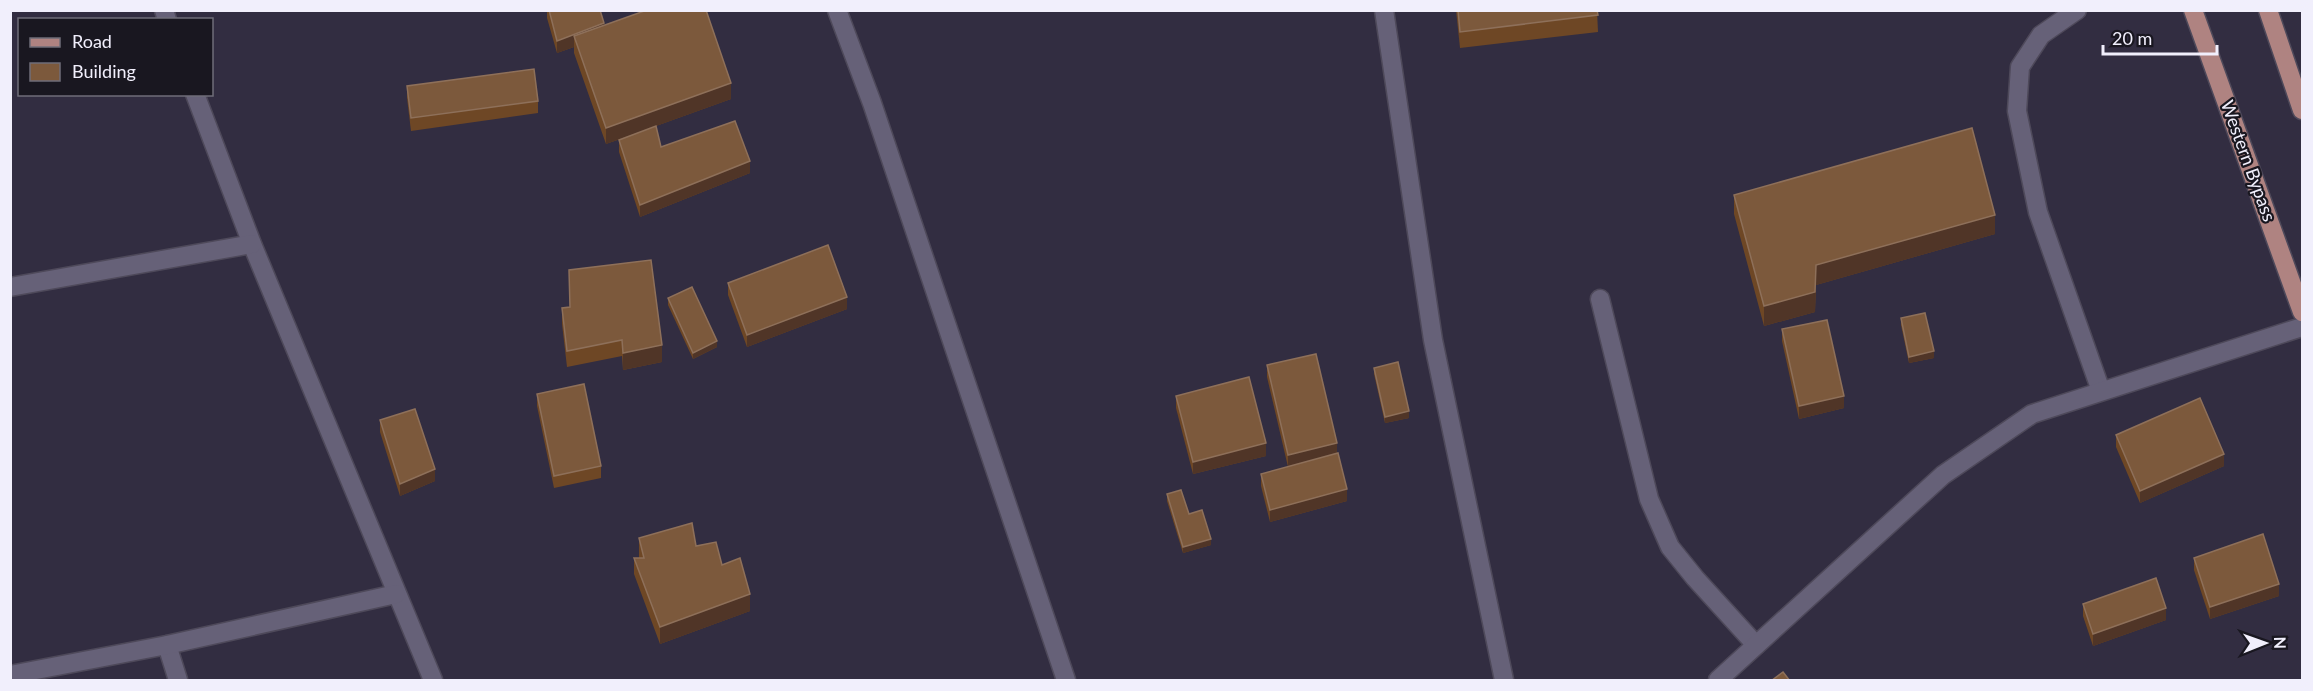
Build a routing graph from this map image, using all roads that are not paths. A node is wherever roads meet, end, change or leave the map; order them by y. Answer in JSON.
{"nodes":[{"id":1,"x":837,"y":10,"type":"edge"},
{"id":2,"x":1384,"y":10,"type":"edge"},
{"id":3,"x":2077,"y":10,"type":"edge"},
{"id":4,"x":2193,"y":10,"type":"edge"},
{"id":5,"x":2268,"y":10,"type":"edge"},
{"id":6,"x":196,"y":96,"type":"edge"},
{"id":7,"x":2302,"y":110,"type":"edge"},
{"id":8,"x":252,"y":244,"type":"junction"},
{"id":9,"x":10,"y":287,"type":"edge"},
{"id":10,"x":1600,"y":299,"type":"dead end"},
{"id":11,"x":2302,"y":312,"type":"edge"},
{"id":12,"x":2302,"y":327,"type":"edge"},
{"id":13,"x":2101,"y":391,"type":"junction"},
{"id":14,"x":396,"y":594,"type":"junction"},
{"id":15,"x":167,"y":645,"type":"junction"},
{"id":16,"x":1756,"y":645,"type":"junction"},
{"id":17,"x":10,"y":675,"type":"edge"},
{"id":18,"x":178,"y":681,"type":"edge"},
{"id":19,"x":433,"y":681,"type":"edge"},
{"id":20,"x":1066,"y":681,"type":"edge"},
{"id":21,"x":1504,"y":681,"type":"edge"},
{"id":22,"x":1718,"y":681,"type":"edge"}],
"edges":[{"from":1,"to":20,"type":"street"},
{"from":2,"to":21,"type":"street"},
{"from":3,"to":13,"type":"street"},
{"from":4,"to":11,"type":"main road","name":"Western Bypass"},
{"from":5,"to":7,"type":"main road"},
{"from":6,"to":8,"type":"street"},
{"from":8,"to":9,"type":"street"},
{"from":8,"to":14,"type":"street"},
{"from":10,"to":16,"type":"street"},
{"from":12,"to":13,"type":"street"},
{"from":13,"to":16,"type":"street"},
{"from":14,"to":15,"type":"street"},
{"from":14,"to":19,"type":"street"},
{"from":15,"to":17,"type":"street"},
{"from":15,"to":18,"type":"street"},
{"from":16,"to":22,"type":"street"}]}
